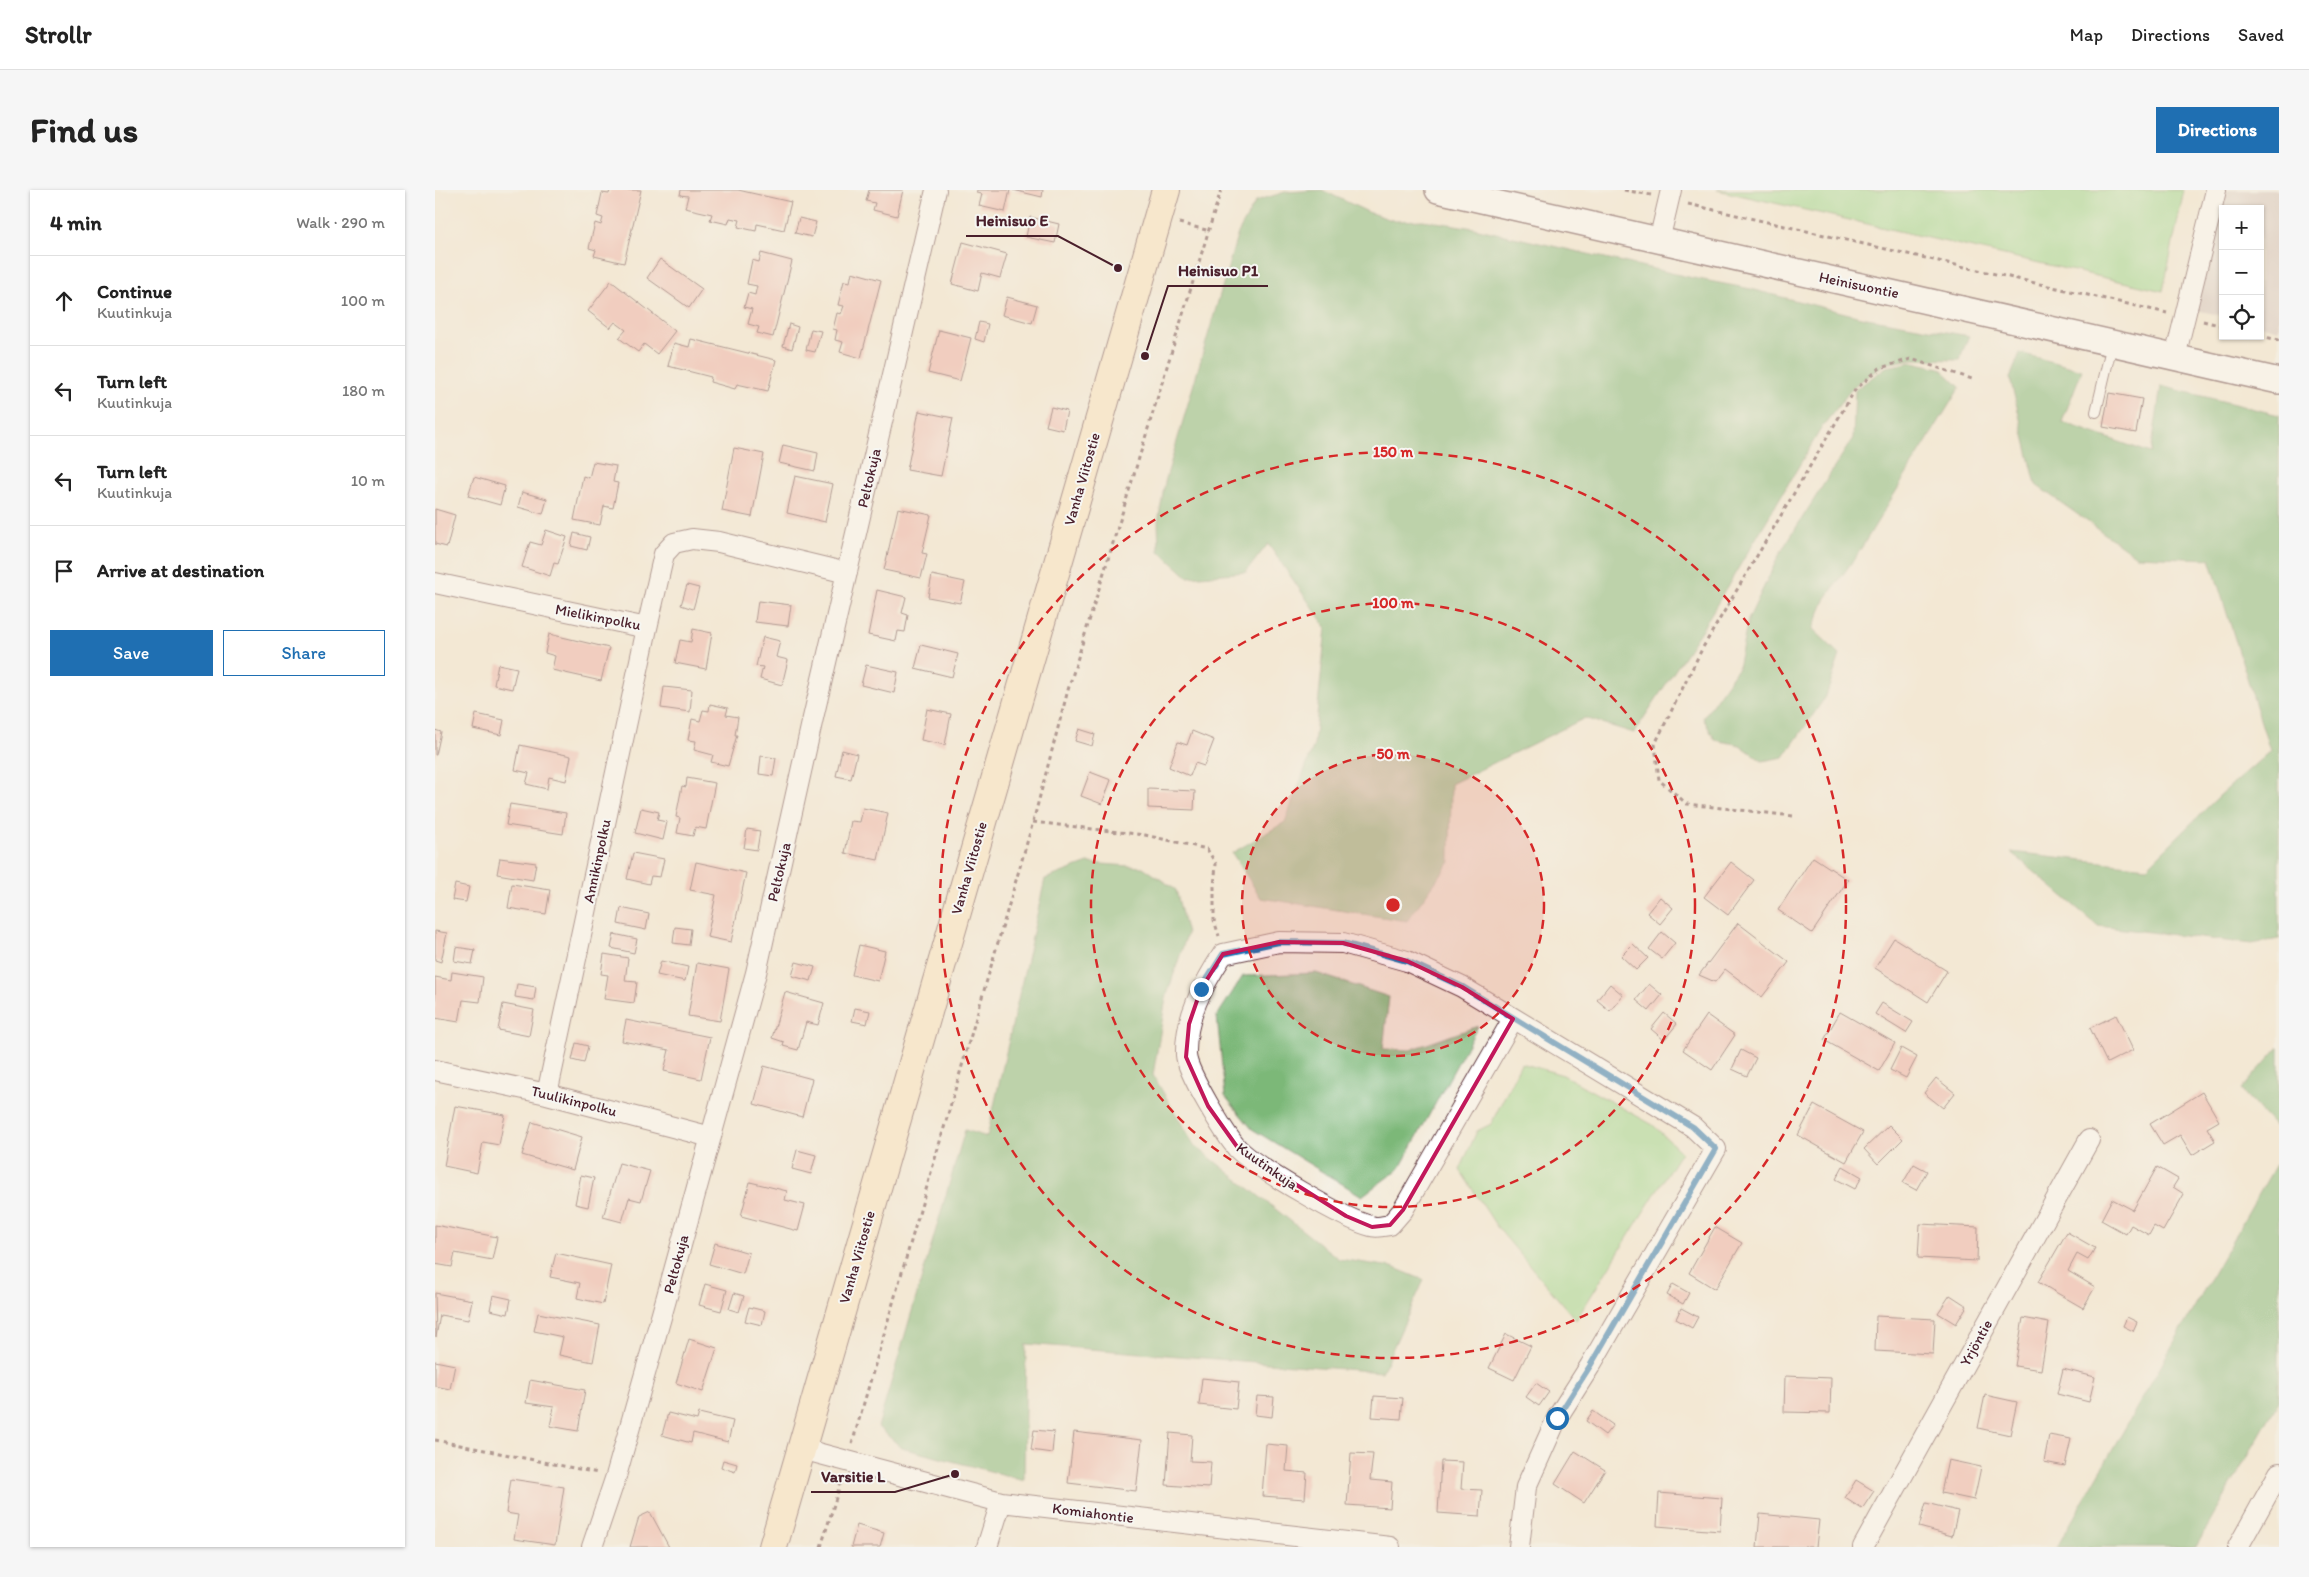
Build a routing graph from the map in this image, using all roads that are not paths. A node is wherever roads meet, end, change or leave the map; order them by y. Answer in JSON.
{"nodes":[{"id":1,"x":937,"y":190,"type":"edge"},
{"id":2,"x":1166,"y":190,"type":"edge"},
{"id":3,"x":1438,"y":190,"type":"edge"},
{"id":4,"x":2216,"y":190,"type":"edge"},
{"id":5,"x":1671,"y":195,"type":"edge"},
{"id":6,"x":1659,"y":241,"type":"junction"},
{"id":7,"x":2112,"y":343,"type":"junction"},
{"id":8,"x":2175,"y":357,"type":"junction"},
{"id":9,"x":2279,"y":381,"type":"edge"},
{"id":10,"x":2096,"y":412,"type":"dead end"},
{"id":11,"x":847,"y":573,"type":"junction"},
{"id":12,"x":435,"y":582,"type":"edge"},
{"id":13,"x":647,"y":628,"type":"junction"},
{"id":14,"x":1513,"y":1019,"type":"junction"},
{"id":15,"x":435,"y":1070,"type":"edge"},
{"id":16,"x":547,"y":1094,"type":"junction"},
{"id":17,"x":711,"y":1137,"type":"junction"},
{"id":18,"x":2089,"y":1140,"type":"dead end"},
{"id":19,"x":801,"y":1449,"type":"junction"},
{"id":20,"x":2279,"y":1473,"type":"edge"},
{"id":21,"x":1001,"y":1502,"type":"junction"},
{"id":22,"x":592,"y":1547,"type":"edge"},
{"id":23,"x":773,"y":1547,"type":"edge"},
{"id":24,"x":987,"y":1547,"type":"edge"},
{"id":25,"x":1390,"y":1547,"type":"edge"},
{"id":26,"x":1519,"y":1547,"type":"edge"},
{"id":27,"x":1863,"y":1547,"type":"edge"},
{"id":28,"x":2238,"y":1547,"type":"edge"}],
"edges":[{"from":1,"to":11,"type":"street","name":"Peltokuja"},
{"from":2,"to":19,"type":"main road","name":"Vanha Viitostie"},
{"from":3,"to":6,"type":"street","name":"Heinisuontie"},
{"from":4,"to":8,"type":"street"},
{"from":5,"to":6,"type":"street"},
{"from":6,"to":7,"type":"street","name":"Heinisuontie"},
{"from":7,"to":8,"type":"street","name":"Heinisuontie"},
{"from":7,"to":10,"type":"lane"},
{"from":8,"to":9,"type":"street","name":"Heinisuontie"},
{"from":11,"to":13,"type":"street","name":"Mielikinpolku"},
{"from":11,"to":17,"type":"street","name":"Peltokuja"},
{"from":12,"to":13,"type":"street","name":"Mielikinpolku"},
{"from":13,"to":16,"type":"street","name":"Annikinpolku"},
{"from":14,"to":14,"type":"street","name":"Kuutinkuja"},
{"from":14,"to":26,"type":"street"},
{"from":15,"to":16,"type":"street","name":"Tuulikinpolku"},
{"from":16,"to":17,"type":"street","name":"Tuulikinpolku"},
{"from":17,"to":22,"type":"street","name":"Peltokuja"},
{"from":18,"to":27,"type":"street","name":"Yrjöntie"},
{"from":19,"to":21,"type":"street","name":"Komiahontie"},
{"from":19,"to":23,"type":"main road","name":"Vanha Viitostie"},
{"from":20,"to":28,"type":"street"},
{"from":21,"to":24,"type":"street"},
{"from":21,"to":25,"type":"street","name":"Komiahontie"}]}
